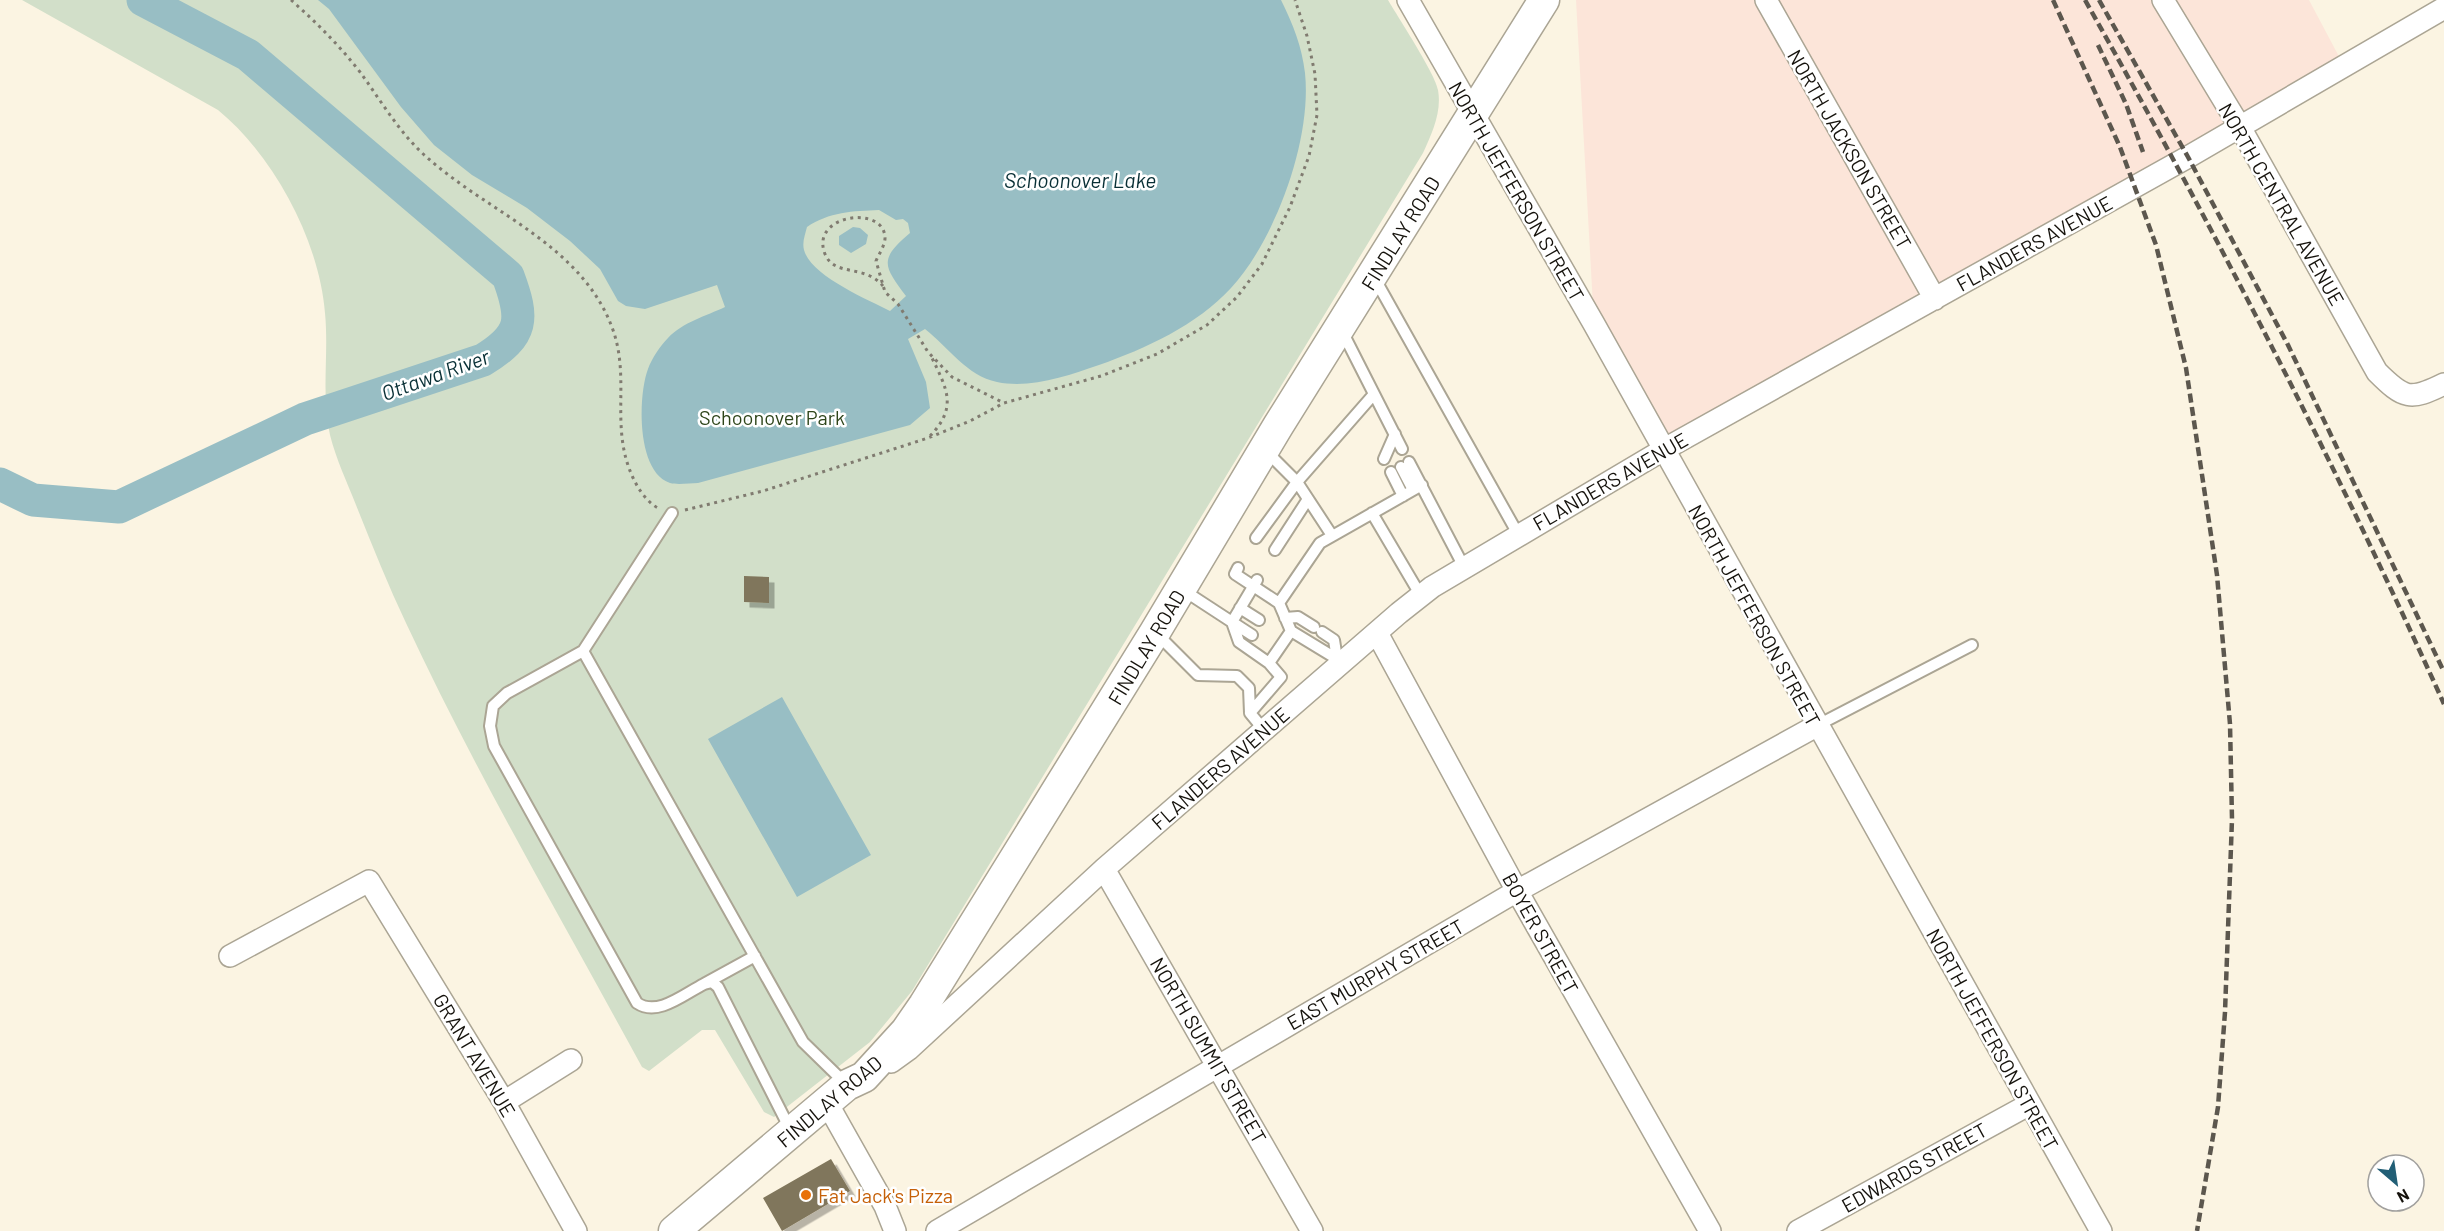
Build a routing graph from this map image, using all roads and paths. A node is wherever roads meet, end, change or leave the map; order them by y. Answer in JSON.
{"nodes":[{"id":1,"x":291,"y":0,"type":"edge"},
{"id":2,"x":1295,"y":0,"type":"edge"},
{"id":3,"x":1408,"y":0,"type":"edge"},
{"id":4,"x":1544,"y":0,"type":"edge"},
{"id":5,"x":1766,"y":0,"type":"edge"},
{"id":6,"x":2163,"y":0,"type":"edge"},
{"id":7,"x":2444,"y":8,"type":"edge"},
{"id":8,"x":1473,"y":114,"type":"junction"},
{"id":9,"x":2240,"y":127,"type":"junction"},
{"id":10,"x":1374,"y":276,"type":"junction"},
{"id":11,"x":883,"y":286,"type":"junction"},
{"id":12,"x":1935,"y":299,"type":"junction"},
{"id":13,"x":1341,"y":328,"type":"junction"},
{"id":14,"x":928,"y":352,"type":"junction"},
{"id":15,"x":2444,"y":384,"type":"edge"},
{"id":16,"x":1374,"y":394,"type":"junction"},
{"id":17,"x":1004,"y":403,"type":"junction"},
{"id":18,"x":928,"y":438,"type":"junction"},
{"id":19,"x":1265,"y":450,"type":"junction"},
{"id":20,"x":1663,"y":450,"type":"junction"},
{"id":21,"x":1384,"y":459,"type":"dead end"},
{"id":22,"x":1297,"y":482,"type":"junction"},
{"id":23,"x":1413,"y":490,"type":"junction"},
{"id":24,"x":1308,"y":499,"type":"junction"},
{"id":25,"x":672,"y":513,"type":"junction"},
{"id":26,"x":1372,"y":513,"type":"junction"},
{"id":27,"x":1331,"y":534,"type":"junction"},
{"id":28,"x":1518,"y":534,"type":"junction"},
{"id":29,"x":1256,"y":538,"type":"dead end"},
{"id":30,"x":1275,"y":549,"type":"dead end"},
{"id":31,"x":1464,"y":567,"type":"junction"},
{"id":32,"x":1238,"y":568,"type":"dead end"},
{"id":33,"x":1255,"y":582,"type":"junction"},
{"id":34,"x":1181,"y":589,"type":"junction"},
{"id":35,"x":1420,"y":596,"type":"junction"},
{"id":36,"x":1279,"y":603,"type":"junction"},
{"id":37,"x":1240,"y":608,"type":"junction"},
{"id":38,"x":1285,"y":618,"type":"junction"},
{"id":39,"x":1259,"y":620,"type":"dead end"},
{"id":40,"x":1232,"y":622,"type":"junction"},
{"id":41,"x":1155,"y":632,"type":"junction"},
{"id":42,"x":1285,"y":633,"type":"junction"},
{"id":43,"x":1377,"y":633,"type":"junction"},
{"id":44,"x":1252,"y":635,"type":"dead end"},
{"id":45,"x":1972,"y":645,"type":"dead end"},
{"id":46,"x":583,"y":651,"type":"junction"},
{"id":47,"x":1339,"y":661,"type":"junction"},
{"id":48,"x":1269,"y":663,"type":"junction"},
{"id":49,"x":1250,"y":713,"type":"junction"},
{"id":50,"x":1818,"y":725,"type":"junction"},
{"id":51,"x":1264,"y":730,"type":"junction"},
{"id":52,"x":1104,"y":869,"type":"junction"},
{"id":53,"x":1517,"y":891,"type":"junction"},
{"id":54,"x":230,"y":956,"type":"dead end"},
{"id":55,"x":755,"y":956,"type":"junction"},
{"id":56,"x":704,"y":984,"type":"junction"},
{"id":57,"x":571,"y":1060,"type":"dead end"},
{"id":58,"x":1219,"y":1065,"type":"junction"},
{"id":59,"x":846,"y":1088,"type":"junction"},
{"id":60,"x":504,"y":1102,"type":"junction"},
{"id":61,"x":2030,"y":1104,"type":"junction"},
{"id":62,"x":792,"y":1132,"type":"junction"},
{"id":63,"x":576,"y":1231,"type":"edge"},
{"id":64,"x":674,"y":1231,"type":"edge"},
{"id":65,"x":895,"y":1231,"type":"edge"},
{"id":66,"x":938,"y":1231,"type":"edge"},
{"id":67,"x":1312,"y":1231,"type":"edge"},
{"id":68,"x":1710,"y":1231,"type":"edge"},
{"id":69,"x":1798,"y":1231,"type":"edge"},
{"id":70,"x":2101,"y":1231,"type":"edge"}],
"edges":[{"from":1,"to":25,"type":"path"},
{"from":2,"to":17,"type":"path"},
{"from":3,"to":8,"type":"street","name":"NORTH JEFFERSON STREET"},
{"from":4,"to":8,"type":"main road","name":"FINDLAY ROAD"},
{"from":5,"to":12,"type":"street","name":"NORTH JACKSON STREET"},
{"from":6,"to":9,"type":"street","name":"NORTH CENTRAL AVENUE"},
{"from":7,"to":9,"type":"street","name":"FLANDERS AVENUE"},
{"from":8,"to":10,"type":"main road","name":"FINDLAY ROAD"},
{"from":8,"to":20,"type":"street","name":"NORTH JEFFERSON STREET"},
{"from":9,"to":12,"type":"street","name":"FLANDERS AVENUE"},
{"from":9,"to":15,"type":"street","name":"NORTH CENTRAL AVENUE"},
{"from":10,"to":13,"type":"main road","name":"FINDLAY ROAD"},
{"from":10,"to":28,"type":"lane"},
{"from":11,"to":11,"type":"path"},
{"from":11,"to":14,"type":"path"},
{"from":12,"to":20,"type":"street","name":"FLANDERS AVENUE"},
{"from":13,"to":16,"type":"lane"},
{"from":13,"to":19,"type":"main road","name":"FINDLAY ROAD"},
{"from":14,"to":17,"type":"path"},
{"from":14,"to":18,"type":"path"},
{"from":16,"to":21,"type":"lane"},
{"from":16,"to":22,"type":"lane"},
{"from":17,"to":18,"type":"path"},
{"from":18,"to":25,"type":"path"},
{"from":19,"to":22,"type":"lane"},
{"from":19,"to":34,"type":"main road","name":"FINDLAY ROAD"},
{"from":20,"to":28,"type":"street","name":"FLANDERS AVENUE"},
{"from":20,"to":50,"type":"street","name":"NORTH JEFFERSON STREET"},
{"from":22,"to":24,"type":"lane"},
{"from":22,"to":29,"type":"lane"},
{"from":23,"to":23,"type":"lane"},
{"from":23,"to":26,"type":"lane"},
{"from":23,"to":31,"type":"lane"},
{"from":24,"to":27,"type":"lane"},
{"from":24,"to":30,"type":"lane"},
{"from":25,"to":46,"type":"lane"},
{"from":26,"to":27,"type":"lane"},
{"from":26,"to":35,"type":"lane"},
{"from":27,"to":36,"type":"lane"},
{"from":28,"to":31,"type":"street","name":"FLANDERS AVENUE"},
{"from":31,"to":35,"type":"street","name":"FLANDERS AVENUE"},
{"from":32,"to":33,"type":"lane"},
{"from":33,"to":36,"type":"lane"},
{"from":33,"to":37,"type":"lane"},
{"from":34,"to":40,"type":"lane"},
{"from":34,"to":41,"type":"main road","name":"FINDLAY ROAD"},
{"from":35,"to":43,"type":"street","name":"FLANDERS AVENUE"},
{"from":36,"to":38,"type":"lane"},
{"from":37,"to":39,"type":"lane"},
{"from":37,"to":40,"type":"lane"},
{"from":38,"to":42,"type":"lane"},
{"from":38,"to":47,"type":"lane"},
{"from":40,"to":44,"type":"lane"},
{"from":40,"to":48,"type":"lane"},
{"from":41,"to":49,"type":"lane"},
{"from":41,"to":59,"type":"main road","name":"FINDLAY ROAD"},
{"from":42,"to":47,"type":"lane"},
{"from":42,"to":48,"type":"lane"},
{"from":43,"to":47,"type":"street","name":"FLANDERS AVENUE"},
{"from":43,"to":53,"type":"street","name":"BOYER STREET"},
{"from":45,"to":50,"type":"lane"},
{"from":46,"to":55,"type":"lane"},
{"from":46,"to":56,"type":"lane"},
{"from":47,"to":51,"type":"street","name":"FLANDERS AVENUE"},
{"from":48,"to":49,"type":"lane"},
{"from":49,"to":51,"type":"lane"},
{"from":50,"to":53,"type":"street","name":"EAST MURPHY STREET"},
{"from":50,"to":61,"type":"street","name":"NORTH JEFFERSON STREET"},
{"from":51,"to":52,"type":"street","name":"FLANDERS AVENUE"},
{"from":52,"to":58,"type":"street","name":"NORTH SUMMIT STREET"},
{"from":52,"to":59,"type":"street","name":"FLANDERS AVENUE"},
{"from":53,"to":58,"type":"street","name":"EAST MURPHY STREET"},
{"from":53,"to":68,"type":"street","name":"BOYER STREET"},
{"from":54,"to":60,"type":"street","name":"GRANT AVENUE"},
{"from":55,"to":56,"type":"lane"},
{"from":55,"to":59,"type":"lane"},
{"from":56,"to":62,"type":"lane"},
{"from":57,"to":60,"type":"street"},
{"from":58,"to":66,"type":"street","name":"EAST MURPHY STREET"},
{"from":58,"to":67,"type":"street","name":"NORTH SUMMIT STREET"},
{"from":59,"to":62,"type":"main road","name":"FINDLAY ROAD"},
{"from":59,"to":65,"type":"street"},
{"from":60,"to":63,"type":"street","name":"GRANT AVENUE"},
{"from":61,"to":69,"type":"street","name":"EDWARDS STREET"},
{"from":61,"to":70,"type":"street","name":"NORTH JEFFERSON STREET"},
{"from":62,"to":64,"type":"main road","name":"FINDLAY ROAD"}]}
